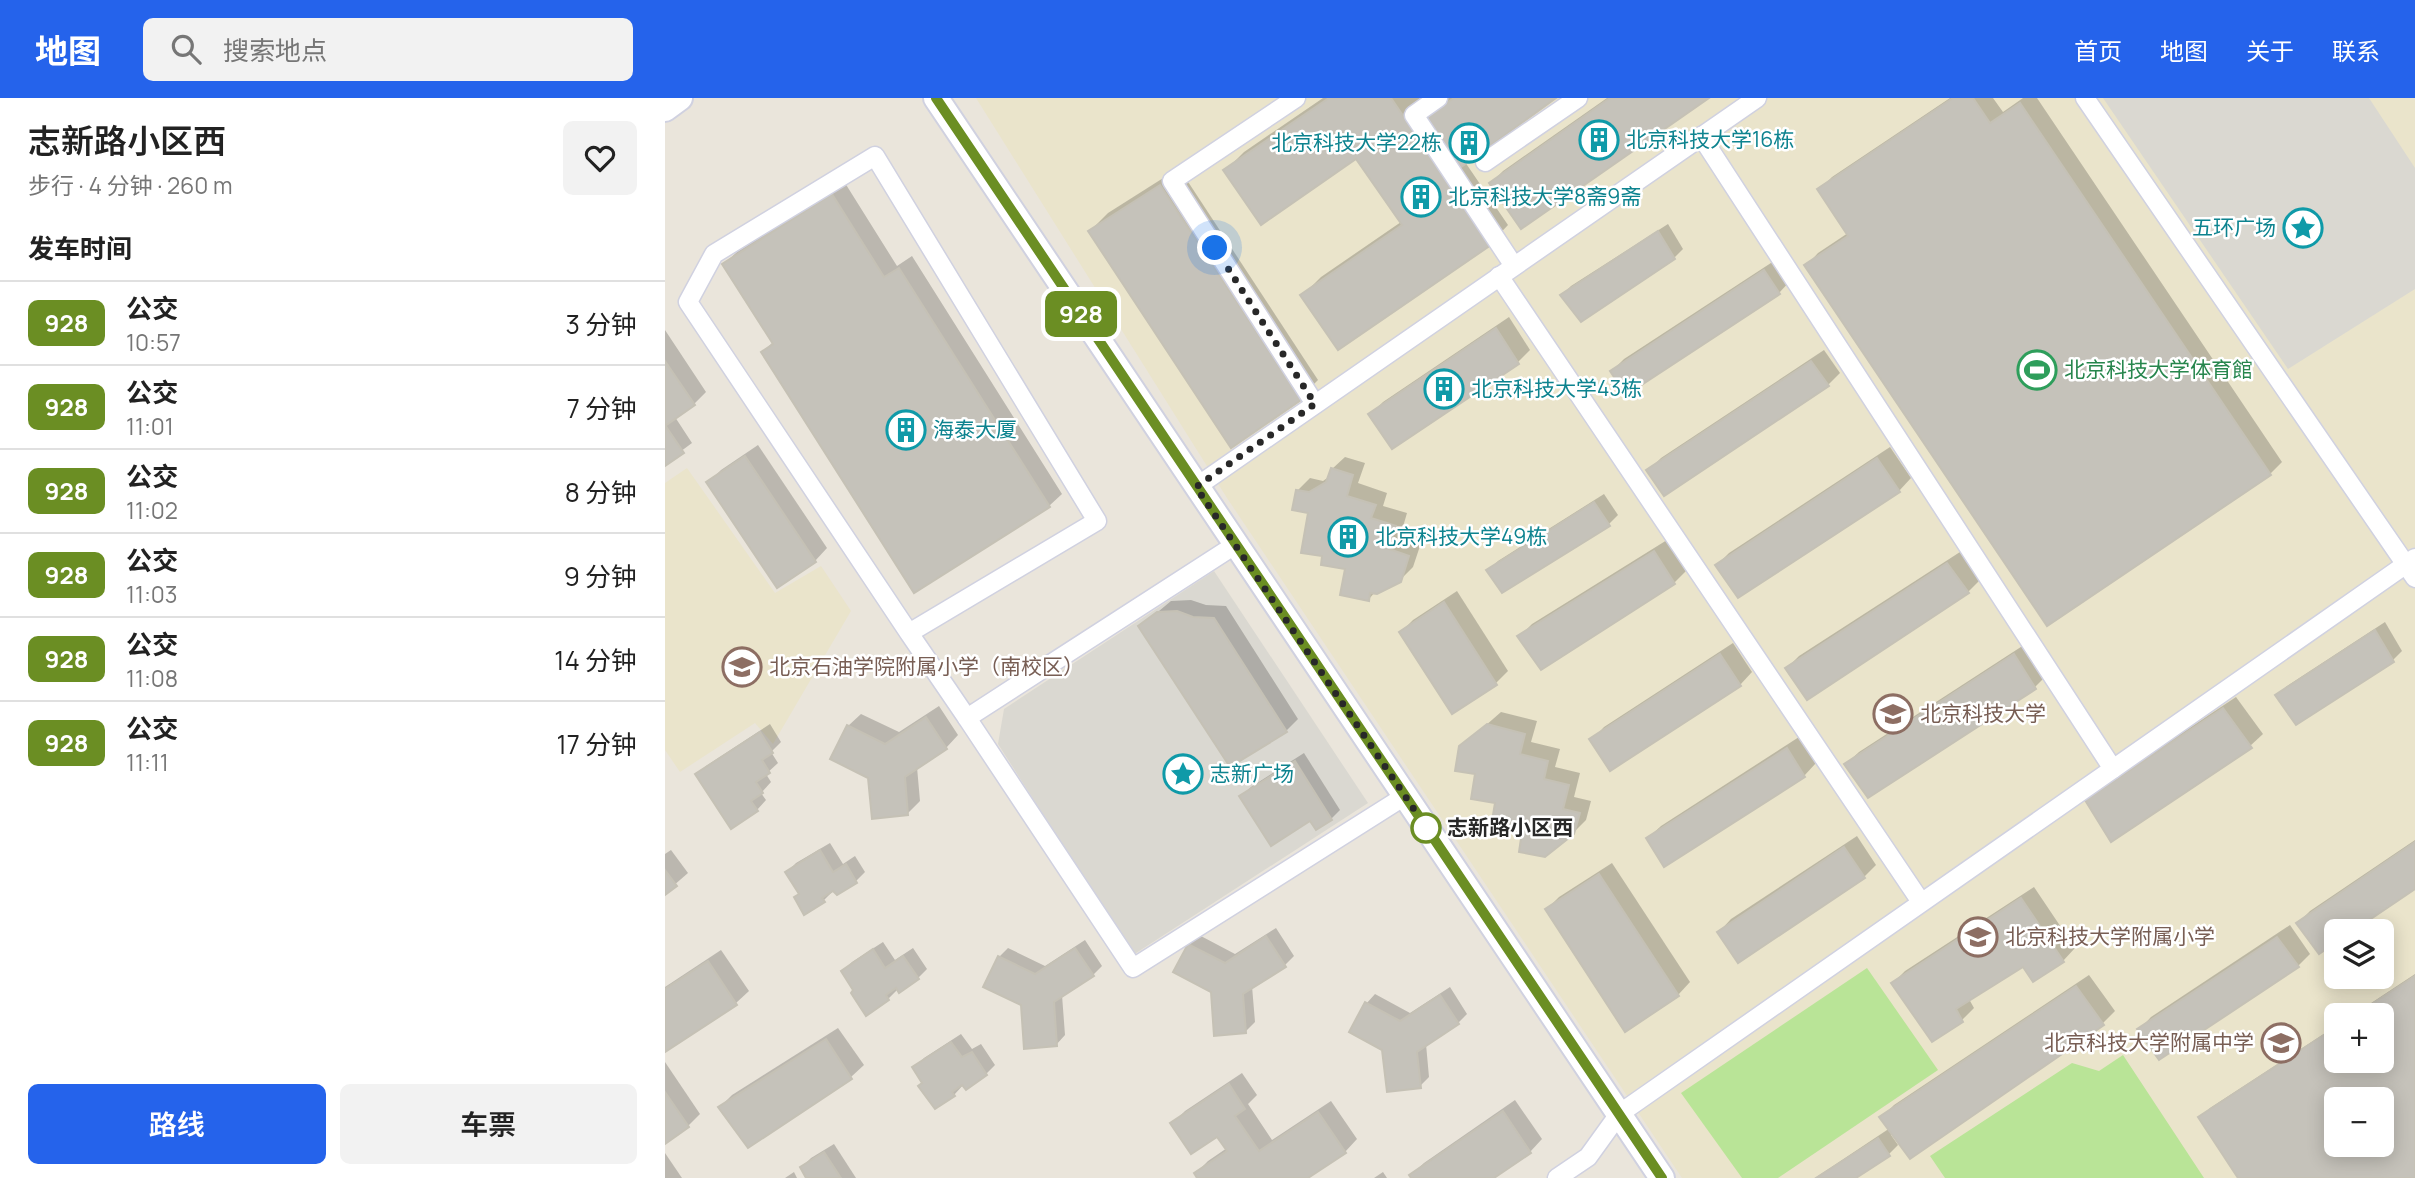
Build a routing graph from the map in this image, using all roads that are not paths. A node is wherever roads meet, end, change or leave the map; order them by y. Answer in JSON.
{"nodes":[{"id":1,"x":680,"y":98,"type":"edge"},
{"id":2,"x":936,"y":98,"type":"edge"},
{"id":3,"x":1296,"y":98,"type":"edge"},
{"id":4,"x":1404,"y":98,"type":"edge"},
{"id":5,"x":1438,"y":98,"type":"edge"},
{"id":6,"x":1578,"y":98,"type":"edge"},
{"id":7,"x":1757,"y":98,"type":"edge"},
{"id":8,"x":2085,"y":98,"type":"edge"},
{"id":9,"x":665,"y":109,"type":"edge"},
{"id":10,"x":1414,"y":115,"type":"junction"},
{"id":11,"x":1701,"y":136,"type":"junction"},
{"id":12,"x":1485,"y":162,"type":"dead end"},
{"id":13,"x":1506,"y":271,"type":"junction"},
{"id":14,"x":1315,"y":404,"type":"junction"},
{"id":15,"x":1196,"y":487,"type":"junction"},
{"id":16,"x":1235,"y":545,"type":"junction"},
{"id":17,"x":2412,"y":567,"type":"edge"},
{"id":18,"x":909,"y":633,"type":"junction"},
{"id":19,"x":967,"y":718,"type":"junction"},
{"id":20,"x":2113,"y":769,"type":"junction"},
{"id":21,"x":1405,"y":796,"type":"junction"},
{"id":22,"x":1921,"y":902,"type":"junction"},
{"id":23,"x":1619,"y":1114,"type":"junction"},
{"id":24,"x":1556,"y":1178,"type":"edge"},
{"id":25,"x":1662,"y":1178,"type":"edge"}],
"edges":[{"from":1,"to":9,"type":"street"},
{"from":2,"to":15,"type":"street"},
{"from":3,"to":14,"type":"street"},
{"from":4,"to":10,"type":"street"},
{"from":5,"to":10,"type":"street"},
{"from":6,"to":12,"type":"street"},
{"from":7,"to":11,"type":"street"},
{"from":8,"to":17,"type":"street"},
{"from":10,"to":13,"type":"street"},
{"from":11,"to":13,"type":"street"},
{"from":11,"to":20,"type":"street"},
{"from":13,"to":14,"type":"street"},
{"from":13,"to":22,"type":"street"},
{"from":14,"to":15,"type":"street"},
{"from":15,"to":16,"type":"street"},
{"from":16,"to":19,"type":"street"},
{"from":16,"to":21,"type":"street"},
{"from":17,"to":20,"type":"street"},
{"from":18,"to":18,"type":"street"},
{"from":18,"to":19,"type":"street"},
{"from":19,"to":21,"type":"street"},
{"from":20,"to":22,"type":"street"},
{"from":21,"to":23,"type":"street"},
{"from":22,"to":23,"type":"street"},
{"from":23,"to":24,"type":"street"},
{"from":23,"to":25,"type":"street"}]}
